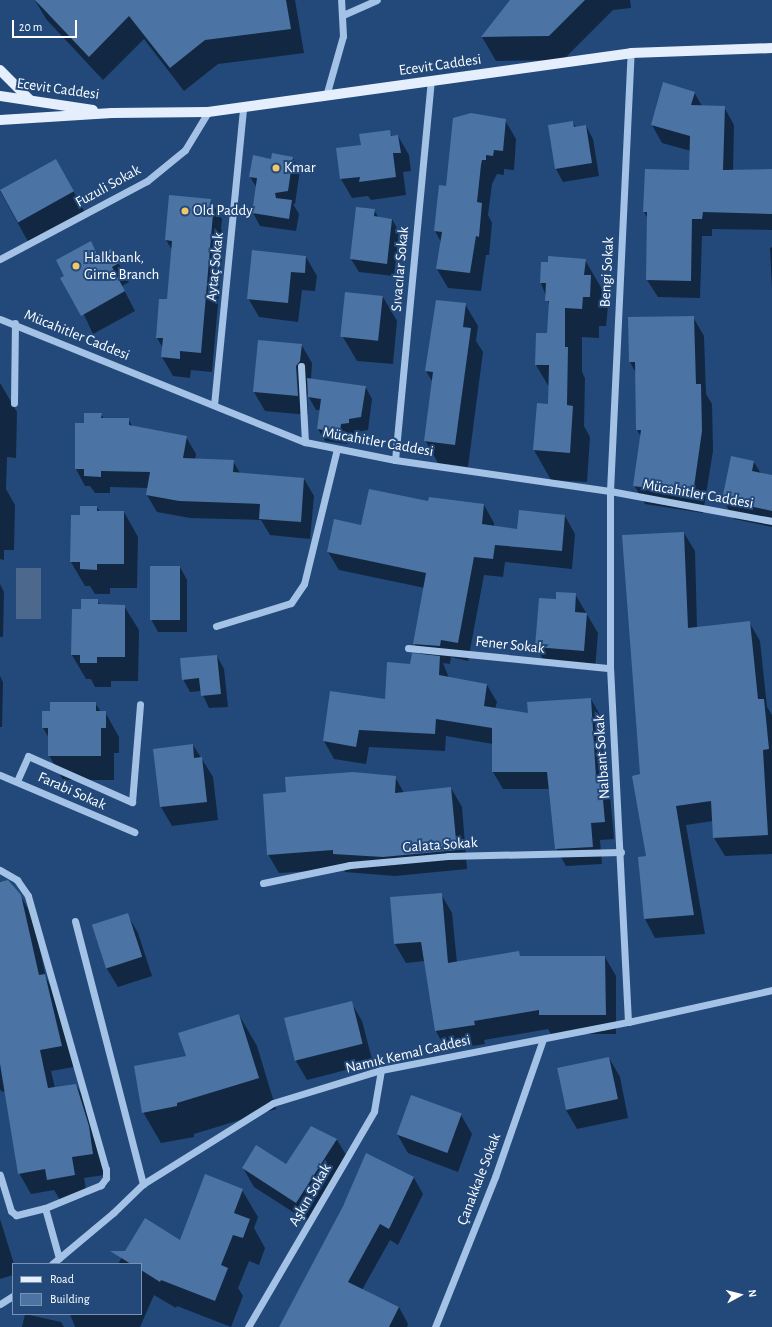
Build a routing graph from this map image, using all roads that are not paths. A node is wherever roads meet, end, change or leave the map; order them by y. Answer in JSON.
{"nodes":[{"id":1,"x":342,"y":0,"type":"edge"},
{"id":2,"x":377,"y":0,"type":"edge"},
{"id":3,"x":343,"y":15,"type":"junction"},
{"id":4,"x":772,"y":48,"type":"edge"},
{"id":5,"x":631,"y":53,"type":"junction"},
{"id":6,"x":0,"y":70,"type":"edge"},
{"id":7,"x":431,"y":81,"type":"junction"},
{"id":8,"x":0,"y":96,"type":"edge"},
{"id":9,"x":326,"y":96,"type":"junction"},
{"id":10,"x":30,"y":100,"type":"junction"},
{"id":11,"x":243,"y":108,"type":"junction"},
{"id":12,"x":208,"y":112,"type":"junction"},
{"id":13,"x":112,"y":113,"type":"junction"},
{"id":14,"x":29,"y":119,"type":"junction"},
{"id":15,"x":0,"y":120,"type":"edge"},
{"id":16,"x":0,"y":127,"type":"edge"},
{"id":17,"x":0,"y":259,"type":"edge"},
{"id":18,"x":0,"y":319,"type":"edge"},
{"id":19,"x":15,"y":323,"type":"junction"},
{"id":20,"x":301,"y":366,"type":"dead end"},
{"id":21,"x":14,"y":403,"type":"dead end"},
{"id":22,"x":214,"y":405,"type":"junction"},
{"id":23,"x":305,"y":442,"type":"junction"},
{"id":24,"x":337,"y":449,"type":"junction"},
{"id":25,"x":395,"y":460,"type":"junction"},
{"id":26,"x":610,"y":491,"type":"junction"},
{"id":27,"x":772,"y":521,"type":"edge"},
{"id":28,"x":216,"y":626,"type":"dead end"},
{"id":29,"x":408,"y":648,"type":"dead end"},
{"id":30,"x":610,"y":668,"type":"junction"},
{"id":31,"x":140,"y":704,"type":"dead end"},
{"id":32,"x":0,"y":775,"type":"edge"},
{"id":33,"x":17,"y":780,"type":"junction"},
{"id":34,"x":134,"y":832,"type":"dead end"},
{"id":35,"x":621,"y":852,"type":"junction"},
{"id":36,"x":0,"y":870,"type":"edge"},
{"id":37,"x":263,"y":883,"type":"dead end"},
{"id":38,"x":75,"y":921,"type":"dead end"},
{"id":39,"x":772,"y":990,"type":"edge"},
{"id":40,"x":628,"y":1022,"type":"junction"},
{"id":41,"x":543,"y":1039,"type":"junction"},
{"id":42,"x":380,"y":1070,"type":"junction"},
{"id":43,"x":0,"y":1175,"type":"edge"},
{"id":44,"x":143,"y":1184,"type":"junction"},
{"id":45,"x":45,"y":1208,"type":"junction"},
{"id":46,"x":59,"y":1258,"type":"junction"},
{"id":47,"x":53,"y":1263,"type":"edge"},
{"id":48,"x":12,"y":1297,"type":"edge"},
{"id":49,"x":0,"y":1304,"type":"edge"},
{"id":50,"x":248,"y":1327,"type":"edge"},
{"id":51,"x":435,"y":1327,"type":"edge"}],
"edges":[{"from":1,"to":3,"type":"street"},
{"from":2,"to":3,"type":"street"},
{"from":3,"to":9,"type":"street"},
{"from":4,"to":5,"type":"main road","name":"Ecevit Caddesi"},
{"from":5,"to":7,"type":"main road","name":"Ecevit Caddesi"},
{"from":5,"to":26,"type":"street","name":"Bengi Sokak"},
{"from":6,"to":10,"type":"main road"},
{"from":7,"to":9,"type":"main road","name":"Ecevit Caddesi"},
{"from":7,"to":25,"type":"street","name":"Sıvacılar Sokak"},
{"from":8,"to":10,"type":"main road","name":"Ecevit Caddesi"},
{"from":9,"to":11,"type":"main road","name":"Ecevit Caddesi"},
{"from":10,"to":13,"type":"main road","name":"Ecevit Caddesi"},
{"from":11,"to":12,"type":"main road","name":"Ecevit Caddesi"},
{"from":11,"to":22,"type":"street","name":"Aytaç Sokak"},
{"from":12,"to":13,"type":"main road","name":"Ecevit Caddesi"},
{"from":12,"to":17,"type":"street","name":"Fuzuli Sokak"},
{"from":13,"to":14,"type":"main road","name":"Ecevit Caddesi"},
{"from":14,"to":15,"type":"main road","name":"Ecevit Caddesi"},
{"from":14,"to":16,"type":"main road"},
{"from":18,"to":19,"type":"street","name":"Mücahitler Caddesi"},
{"from":19,"to":21,"type":"street"},
{"from":19,"to":22,"type":"street","name":"Mücahitler Caddesi"},
{"from":20,"to":23,"type":"street"},
{"from":22,"to":23,"type":"street","name":"Mücahitler Caddesi"},
{"from":23,"to":24,"type":"street","name":"Mücahitler Caddesi"},
{"from":24,"to":25,"type":"street","name":"Mücahitler Caddesi"},
{"from":24,"to":28,"type":"street"},
{"from":25,"to":26,"type":"street","name":"Mücahitler Caddesi"},
{"from":26,"to":27,"type":"street","name":"Mücahitler Caddesi"},
{"from":26,"to":30,"type":"street","name":"Nalbant Sokak"},
{"from":29,"to":30,"type":"street","name":"Fener Sokak"},
{"from":30,"to":35,"type":"street","name":"Nalbant Sokak"},
{"from":31,"to":33,"type":"street"},
{"from":32,"to":33,"type":"street","name":"Farabi Sokak"},
{"from":33,"to":34,"type":"street","name":"Farabi Sokak"},
{"from":35,"to":37,"type":"street","name":"Galata Sokak"},
{"from":35,"to":40,"type":"street","name":"Nalbant Sokak"},
{"from":36,"to":45,"type":"street"},
{"from":38,"to":44,"type":"street"},
{"from":39,"to":40,"type":"street","name":"Namık Kemal Caddesi"},
{"from":40,"to":41,"type":"street","name":"Namık Kemal Caddesi"},
{"from":41,"to":42,"type":"street","name":"Namık Kemal Caddesi"},
{"from":41,"to":51,"type":"street","name":"Çanakkale Sokak"},
{"from":42,"to":44,"type":"street","name":"Namık Kemal Caddesi"},
{"from":42,"to":50,"type":"street","name":"Aşkın Sokak"},
{"from":43,"to":45,"type":"street"},
{"from":44,"to":46,"type":"street","name":"Namık Kemal Caddesi"},
{"from":45,"to":46,"type":"street"},
{"from":46,"to":47,"type":"street","name":"Namık Kemal Caddesi"},
{"from":48,"to":49,"type":"street"}]}
